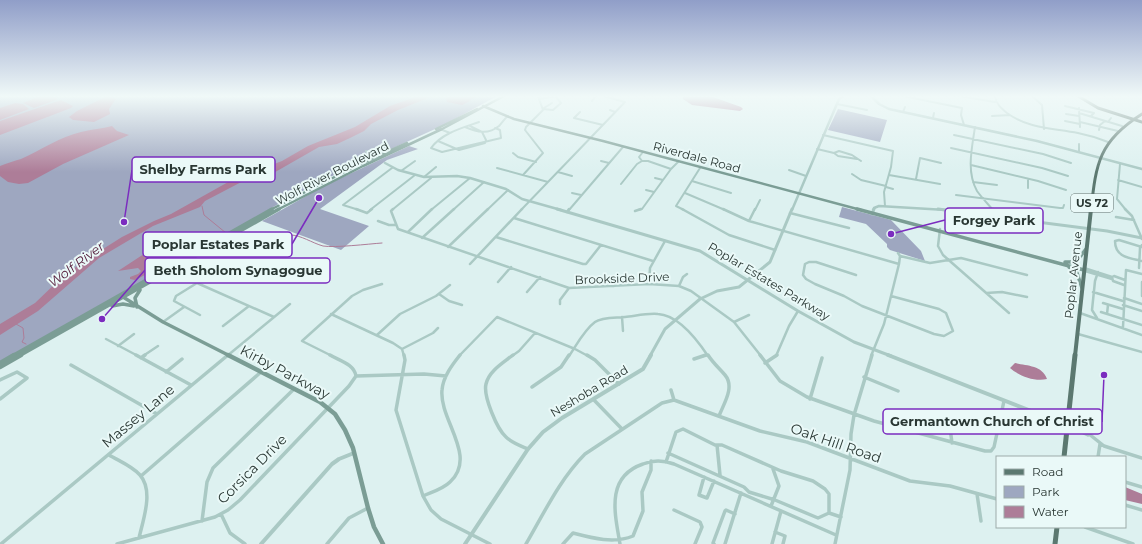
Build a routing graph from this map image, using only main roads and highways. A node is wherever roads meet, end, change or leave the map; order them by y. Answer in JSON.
{"nodes":[{"id":1,"x":455,"y":121,"type":"edge"},
{"id":2,"x":529,"y":121,"type":"edge"},
{"id":3,"x":1129,"y":121,"type":"edge"},
{"id":4,"x":440,"y":129,"type":"junction"},
{"id":5,"x":252,"y":223,"type":"junction"},
{"id":6,"x":223,"y":240,"type":"junction"},
{"id":7,"x":1086,"y":249,"type":"junction"},
{"id":8,"x":1065,"y":263,"type":"junction"},
{"id":9,"x":1084,"y":269,"type":"junction"},
{"id":10,"x":146,"y":286,"type":"junction"},
{"id":11,"x":1082,"y":289,"type":"junction"},
{"id":12,"x":122,"y":297,"type":"junction"},
{"id":13,"x":137,"y":307,"type":"junction"},
{"id":14,"x":99,"y":312,"type":"junction"},
{"id":15,"x":0,"y":364,"type":"edge"},
{"id":16,"x":0,"y":367,"type":"edge"},
{"id":17,"x":1064,"y":456,"type":"edge"},
{"id":18,"x":1057,"y":528,"type":"edge"},
{"id":19,"x":383,"y":544,"type":"edge"},
{"id":20,"x":1055,"y":544,"type":"edge"}],
"edges":[{"from":1,"to":4,"type":"main road","name":"Wolf River Boulevard"},
{"from":2,"to":8,"type":"main road","name":"Riverdale Road"},
{"from":3,"to":7,"type":"main road","name":"Poplar Avenue","number":"US 72"},
{"from":4,"to":5,"type":"main road","name":"Wolf River Boulevard"},
{"from":4,"to":5,"type":"main road","name":"Wolf River Boulevard"},
{"from":5,"to":6,"type":"main road"},
{"from":6,"to":10,"type":"main road"},
{"from":6,"to":12,"type":"main road"},
{"from":7,"to":8,"type":"main road"},
{"from":7,"to":9,"type":"main road","name":"Poplar Avenue","number":"US 72"},
{"from":8,"to":9,"type":"main road","name":"Riverdale Road"},
{"from":8,"to":11,"type":"main road"},
{"from":9,"to":11,"type":"main road","name":"Poplar Avenue","number":"US 72"},
{"from":10,"to":12,"type":"main road"},
{"from":10,"to":13,"type":"main road"},
{"from":11,"to":17,"type":"main road","name":"Poplar Avenue","number":"US 72"},
{"from":12,"to":13,"type":"main road","name":"Kirby Parkway"},
{"from":12,"to":14,"type":"main road"},
{"from":12,"to":15,"type":"main road"},
{"from":13,"to":14,"type":"main road"},
{"from":13,"to":19,"type":"main road","name":"Kirby Parkway"},
{"from":14,"to":16,"type":"main road"},
{"from":18,"to":20,"type":"main road"}]}
